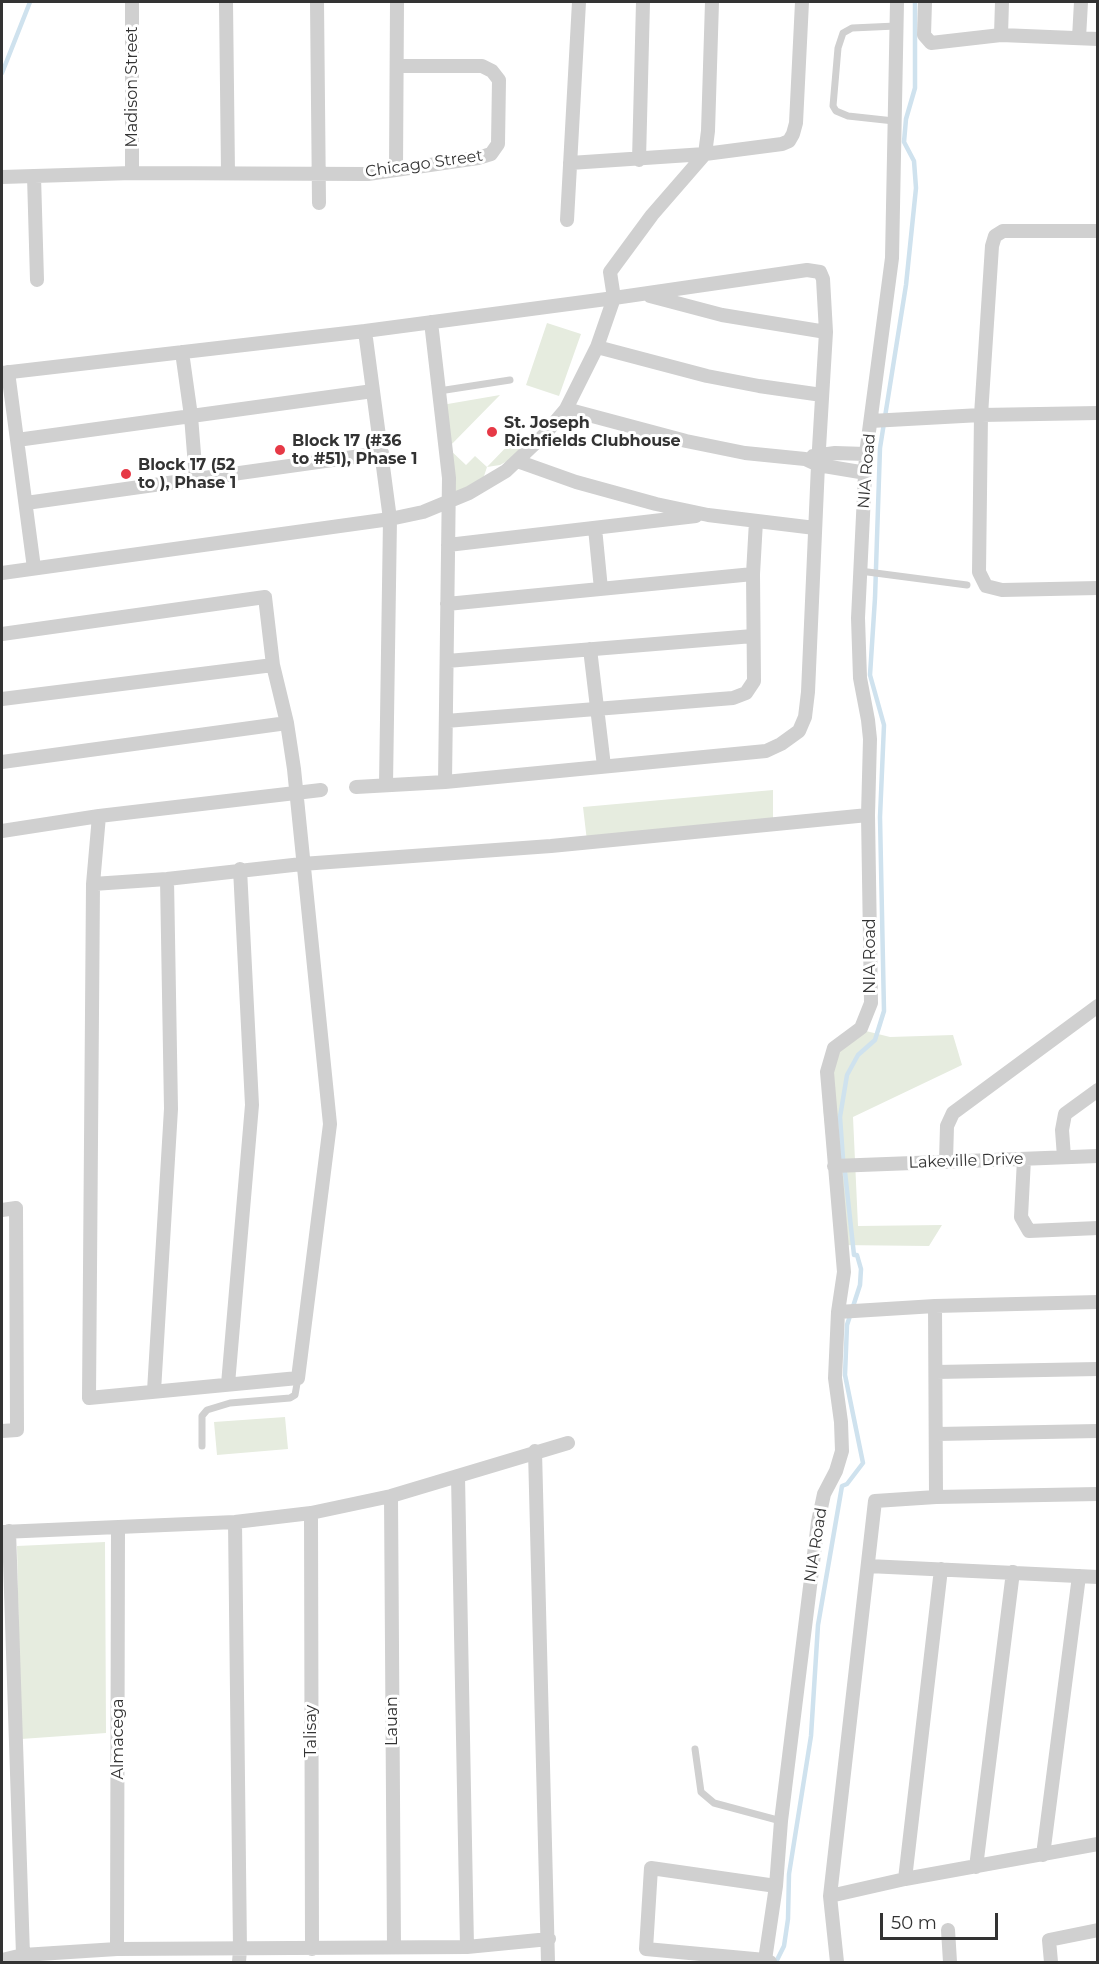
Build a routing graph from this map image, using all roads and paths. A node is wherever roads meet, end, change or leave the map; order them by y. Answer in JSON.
{"nodes":[{"id":1,"x":132,"y":2,"type":"edge"},
{"id":2,"x":226,"y":2,"type":"edge"},
{"id":3,"x":317,"y":2,"type":"edge"},
{"id":4,"x":397,"y":2,"type":"edge"},
{"id":5,"x":579,"y":2,"type":"edge"},
{"id":6,"x":644,"y":2,"type":"edge"},
{"id":7,"x":712,"y":2,"type":"edge"},
{"id":8,"x":802,"y":2,"type":"edge"},
{"id":9,"x":897,"y":2,"type":"edge"},
{"id":10,"x":925,"y":2,"type":"edge"},
{"id":11,"x":1002,"y":2,"type":"edge"},
{"id":12,"x":1080,"y":2,"type":"edge"},
{"id":13,"x":896,"y":26,"type":"junction"},
{"id":14,"x":1000,"y":35,"type":"junction"},
{"id":15,"x":1079,"y":38,"type":"junction"},
{"id":16,"x":1098,"y":39,"type":"edge"},
{"id":17,"x":398,"y":66,"type":"junction"},
{"id":18,"x":894,"y":121,"type":"junction"},
{"id":19,"x":705,"y":154,"type":"junction"},
{"id":20,"x":639,"y":160,"type":"junction"},
{"id":21,"x":570,"y":163,"type":"junction"},
{"id":22,"x":396,"y":170,"type":"junction"},
{"id":23,"x":132,"y":173,"type":"junction"},
{"id":24,"x":228,"y":173,"type":"junction"},
{"id":25,"x":319,"y":173,"type":"junction"},
{"id":26,"x":34,"y":176,"type":"junction"},
{"id":27,"x":2,"y":177,"type":"edge"},
{"id":28,"x":319,"y":202,"type":"dead end"},
{"id":29,"x":567,"y":220,"type":"dead end"},
{"id":30,"x":1098,"y":231,"type":"edge"},
{"id":31,"x":37,"y":280,"type":"dead end"},
{"id":32,"x":642,"y":294,"type":"junction"},
{"id":33,"x":614,"y":298,"type":"junction"},
{"id":34,"x":431,"y":322,"type":"junction"},
{"id":35,"x":365,"y":332,"type":"junction"},
{"id":36,"x":826,"y":332,"type":"junction"},
{"id":37,"x":597,"y":347,"type":"junction"},
{"id":38,"x":182,"y":352,"type":"junction"},
{"id":39,"x":5,"y":373,"type":"edge"},
{"id":40,"x":510,"y":380,"type":"dead end"},
{"id":41,"x":373,"y":391,"type":"junction"},
{"id":42,"x":439,"y":391,"type":"junction"},
{"id":43,"x":822,"y":395,"type":"junction"},
{"id":44,"x":566,"y":409,"type":"junction"},
{"id":45,"x":1098,"y":413,"type":"edge"},
{"id":46,"x":981,"y":415,"type":"junction"},
{"id":47,"x":191,"y":416,"type":"junction"},
{"id":48,"x":871,"y":421,"type":"junction"},
{"id":49,"x":17,"y":440,"type":"junction"},
{"id":50,"x":382,"y":453,"type":"junction"},
{"id":51,"x":866,"y":454,"type":"junction"},
{"id":52,"x":814,"y":459,"type":"junction"},
{"id":53,"x":517,"y":461,"type":"junction"},
{"id":54,"x":866,"y":473,"type":"junction"},
{"id":55,"x":196,"y":479,"type":"junction"},
{"id":56,"x":449,"y":502,"type":"junction"},
{"id":57,"x":26,"y":503,"type":"junction"},
{"id":58,"x":708,"y":515,"type":"junction"},
{"id":59,"x":390,"y":519,"type":"junction"},
{"id":60,"x":756,"y":521,"type":"junction"},
{"id":61,"x":595,"y":528,"type":"junction"},
{"id":62,"x":815,"y":528,"type":"junction"},
{"id":63,"x":448,"y":545,"type":"junction"},
{"id":64,"x":34,"y":568,"type":"junction"},
{"id":65,"x":860,"y":571,"type":"junction"},
{"id":66,"x":2,"y":573,"type":"edge"},
{"id":67,"x":753,"y":574,"type":"junction"},
{"id":68,"x":967,"y":585,"type":"dead end"},
{"id":69,"x":1098,"y":588,"type":"edge"},
{"id":70,"x":601,"y":589,"type":"junction"},
{"id":71,"x":447,"y":604,"type":"junction"},
{"id":72,"x":2,"y":634,"type":"edge"},
{"id":73,"x":753,"y":636,"type":"junction"},
{"id":74,"x":590,"y":649,"type":"junction"},
{"id":75,"x":447,"y":661,"type":"junction"},
{"id":76,"x":273,"y":665,"type":"junction"},
{"id":77,"x":2,"y":699,"type":"edge"},
{"id":78,"x":597,"y":709,"type":"junction"},
{"id":79,"x":446,"y":721,"type":"junction"},
{"id":80,"x":287,"y":723,"type":"junction"},
{"id":81,"x":2,"y":762,"type":"edge"},
{"id":82,"x":604,"y":766,"type":"junction"},
{"id":83,"x":445,"y":782,"type":"junction"},
{"id":84,"x":386,"y":785,"type":"junction"},
{"id":85,"x":356,"y":787,"type":"dead end"},
{"id":86,"x":321,"y":790,"type":"dead end"},
{"id":87,"x":296,"y":792,"type":"junction"},
{"id":88,"x":868,"y":815,"type":"junction"},
{"id":89,"x":99,"y":816,"type":"junction"},
{"id":90,"x":2,"y":831,"type":"edge"},
{"id":91,"x":302,"y":864,"type":"junction"},
{"id":92,"x":240,"y":869,"type":"junction"},
{"id":93,"x":167,"y":879,"type":"junction"},
{"id":94,"x":93,"y":884,"type":"junction"},
{"id":95,"x":1098,"y":1006,"type":"edge"},
{"id":96,"x":1098,"y":1090,"type":"edge"},
{"id":97,"x":1098,"y":1156,"type":"edge"},
{"id":98,"x":1024,"y":1158,"type":"junction"},
{"id":99,"x":1064,"y":1158,"type":"junction"},
{"id":100,"x":946,"y":1161,"type":"junction"},
{"id":101,"x":834,"y":1166,"type":"junction"},
{"id":102,"x":2,"y":1210,"type":"edge"},
{"id":103,"x":1098,"y":1228,"type":"edge"},
{"id":104,"x":1098,"y":1302,"type":"edge"},
{"id":105,"x":935,"y":1306,"type":"junction"},
{"id":106,"x":846,"y":1312,"type":"junction"},
{"id":107,"x":1098,"y":1369,"type":"edge"},
{"id":108,"x":936,"y":1372,"type":"junction"},
{"id":109,"x":298,"y":1378,"type":"junction"},
{"id":110,"x":228,"y":1384,"type":"junction"},
{"id":111,"x":154,"y":1391,"type":"junction"},
{"id":112,"x":230,"y":1403,"type":"junction"},
{"id":113,"x":2,"y":1431,"type":"edge"},
{"id":114,"x":1098,"y":1431,"type":"edge"},
{"id":115,"x":937,"y":1434,"type":"junction"},
{"id":116,"x":568,"y":1443,"type":"dead end"},
{"id":117,"x":202,"y":1446,"type":"dead end"},
{"id":118,"x":535,"y":1451,"type":"junction"},
{"id":119,"x":458,"y":1476,"type":"junction"},
{"id":120,"x":1098,"y":1494,"type":"edge"},
{"id":121,"x":390,"y":1496,"type":"junction"},
{"id":122,"x":936,"y":1497,"type":"junction"},
{"id":123,"x":311,"y":1514,"type":"junction"},
{"id":124,"x":235,"y":1522,"type":"junction"},
{"id":125,"x":118,"y":1528,"type":"junction"},
{"id":126,"x":5,"y":1532,"type":"edge"},
{"id":127,"x":868,"y":1566,"type":"junction"},
{"id":128,"x":941,"y":1569,"type":"junction"},
{"id":129,"x":1013,"y":1572,"type":"junction"},
{"id":130,"x":1079,"y":1576,"type":"junction"},
{"id":131,"x":1098,"y":1576,"type":"edge"},
{"id":132,"x":695,"y":1749,"type":"dead end"},
{"id":133,"x":781,"y":1821,"type":"junction"},
{"id":134,"x":1098,"y":1844,"type":"edge"},
{"id":135,"x":1043,"y":1855,"type":"junction"},
{"id":136,"x":976,"y":1867,"type":"junction"},
{"id":137,"x":905,"y":1879,"type":"junction"},
{"id":138,"x":776,"y":1886,"type":"junction"},
{"id":139,"x":830,"y":1896,"type":"junction"},
{"id":140,"x":948,"y":1930,"type":"dead end"},
{"id":141,"x":1098,"y":1930,"type":"edge"},
{"id":142,"x":549,"y":1939,"type":"junction"},
{"id":143,"x":394,"y":1947,"type":"junction"},
{"id":144,"x":467,"y":1947,"type":"junction"},
{"id":145,"x":117,"y":1949,"type":"junction"},
{"id":146,"x":312,"y":1949,"type":"junction"},
{"id":147,"x":23,"y":1955,"type":"junction"},
{"id":148,"x":239,"y":1956,"type":"edge"},
{"id":149,"x":2,"y":1960,"type":"edge"},
{"id":150,"x":768,"y":1961,"type":"edge"},
{"id":151,"x":548,"y":1962,"type":"edge"},
{"id":152,"x":837,"y":1962,"type":"edge"},
{"id":153,"x":950,"y":1962,"type":"edge"},
{"id":154,"x":1051,"y":1962,"type":"edge"}],
"edges":[{"from":1,"to":23,"type":"street","name":"Madison Street"},
{"from":2,"to":24,"type":"street"},
{"from":3,"to":25,"type":"street"},
{"from":4,"to":17,"type":"street"},
{"from":5,"to":21,"type":"street"},
{"from":6,"to":20,"type":"street"},
{"from":7,"to":19,"type":"street"},
{"from":8,"to":19,"type":"street"},
{"from":9,"to":13,"type":"street","name":"NIA Road"},
{"from":10,"to":14,"type":"street"},
{"from":11,"to":14,"type":"street"},
{"from":12,"to":15,"type":"street"},
{"from":13,"to":18,"type":"street","name":"NIA Road"},
{"from":13,"to":18,"type":"lane"},
{"from":14,"to":15,"type":"street"},
{"from":15,"to":16,"type":"street"},
{"from":17,"to":22,"type":"street"},
{"from":17,"to":22,"type":"street","name":"Chicago Street"},
{"from":18,"to":48,"type":"street","name":"NIA Road"},
{"from":19,"to":20,"type":"street"},
{"from":19,"to":33,"type":"street"},
{"from":20,"to":21,"type":"street"},
{"from":21,"to":29,"type":"street"},
{"from":22,"to":25,"type":"street","name":"Chicago Street"},
{"from":23,"to":24,"type":"street","name":"Chicago Street"},
{"from":23,"to":26,"type":"street","name":"Chicago Street"},
{"from":24,"to":25,"type":"street","name":"Chicago Street"},
{"from":25,"to":28,"type":"street"},
{"from":26,"to":27,"type":"street","name":"Chicago Street"},
{"from":26,"to":31,"type":"street"},
{"from":30,"to":46,"type":"street"},
{"from":32,"to":33,"type":"street"},
{"from":32,"to":36,"type":"street"},
{"from":32,"to":36,"type":"street"},
{"from":33,"to":34,"type":"street"},
{"from":33,"to":37,"type":"street"},
{"from":34,"to":35,"type":"street"},
{"from":34,"to":42,"type":"street"},
{"from":35,"to":38,"type":"street"},
{"from":35,"to":41,"type":"street"},
{"from":36,"to":43,"type":"street"},
{"from":37,"to":43,"type":"street"},
{"from":37,"to":44,"type":"street"},
{"from":38,"to":39,"type":"street"},
{"from":38,"to":47,"type":"street"},
{"from":39,"to":49,"type":"street"},
{"from":40,"to":42,"type":"lane"},
{"from":41,"to":47,"type":"street"},
{"from":41,"to":50,"type":"street"},
{"from":42,"to":56,"type":"street"},
{"from":43,"to":52,"type":"street"},
{"from":44,"to":52,"type":"street"},
{"from":44,"to":53,"type":"street"},
{"from":45,"to":46,"type":"street"},
{"from":46,"to":48,"type":"street"},
{"from":46,"to":69,"type":"street"},
{"from":47,"to":49,"type":"street"},
{"from":47,"to":55,"type":"street"},
{"from":48,"to":51,"type":"street","name":"NIA Road"},
{"from":49,"to":57,"type":"street"},
{"from":50,"to":55,"type":"street"},
{"from":50,"to":59,"type":"street"},
{"from":51,"to":52,"type":"street"},
{"from":51,"to":54,"type":"street","name":"NIA Road"},
{"from":52,"to":54,"type":"street"},
{"from":52,"to":62,"type":"street"},
{"from":53,"to":56,"type":"street"},
{"from":53,"to":58,"type":"street"},
{"from":54,"to":65,"type":"street","name":"NIA Road"},
{"from":55,"to":57,"type":"street"},
{"from":56,"to":59,"type":"street"},
{"from":56,"to":63,"type":"street"},
{"from":57,"to":64,"type":"street"},
{"from":58,"to":60,"type":"street"},
{"from":58,"to":61,"type":"street"},
{"from":59,"to":64,"type":"street"},
{"from":59,"to":84,"type":"street"},
{"from":60,"to":62,"type":"street"},
{"from":60,"to":67,"type":"street"},
{"from":61,"to":63,"type":"street"},
{"from":61,"to":70,"type":"street"},
{"from":62,"to":82,"type":"street"},
{"from":63,"to":71,"type":"street"},
{"from":64,"to":66,"type":"street"},
{"from":65,"to":68,"type":"lane"},
{"from":65,"to":88,"type":"street","name":"NIA Road"},
{"from":67,"to":70,"type":"street"},
{"from":67,"to":73,"type":"street"},
{"from":70,"to":71,"type":"street"},
{"from":71,"to":75,"type":"street"},
{"from":72,"to":76,"type":"street"},
{"from":73,"to":74,"type":"street"},
{"from":73,"to":78,"type":"street"},
{"from":74,"to":75,"type":"street"},
{"from":74,"to":78,"type":"street"},
{"from":75,"to":79,"type":"street"},
{"from":76,"to":77,"type":"street"},
{"from":76,"to":80,"type":"street"},
{"from":78,"to":79,"type":"street"},
{"from":78,"to":82,"type":"street"},
{"from":79,"to":83,"type":"street"},
{"from":80,"to":81,"type":"street"},
{"from":80,"to":87,"type":"street"},
{"from":82,"to":83,"type":"street"},
{"from":83,"to":84,"type":"street"},
{"from":84,"to":85,"type":"street"},
{"from":86,"to":87,"type":"street"},
{"from":87,"to":89,"type":"street"},
{"from":87,"to":91,"type":"street"},
{"from":88,"to":91,"type":"street"},
{"from":88,"to":101,"type":"street","name":"NIA Road"},
{"from":89,"to":90,"type":"street"},
{"from":89,"to":94,"type":"street"},
{"from":91,"to":92,"type":"street"},
{"from":91,"to":109,"type":"street"},
{"from":92,"to":93,"type":"street"},
{"from":92,"to":110,"type":"street"},
{"from":93,"to":94,"type":"street"},
{"from":93,"to":111,"type":"street"},
{"from":94,"to":111,"type":"street"},
{"from":95,"to":100,"type":"street"},
{"from":96,"to":99,"type":"street"},
{"from":97,"to":99,"type":"street","name":"Lakeville Drive"},
{"from":98,"to":99,"type":"street","name":"Lakeville Drive"},
{"from":98,"to":100,"type":"street","name":"Lakeville Drive"},
{"from":98,"to":103,"type":"street"},
{"from":100,"to":101,"type":"street","name":"Lakeville Drive"},
{"from":101,"to":106,"type":"street","name":"NIA Road"},
{"from":102,"to":113,"type":"street"},
{"from":104,"to":105,"type":"street"},
{"from":105,"to":106,"type":"street"},
{"from":105,"to":108,"type":"street"},
{"from":106,"to":133,"type":"street","name":"NIA Road"},
{"from":107,"to":108,"type":"street"},
{"from":108,"to":115,"type":"street"},
{"from":109,"to":110,"type":"street"},
{"from":109,"to":112,"type":"lane"},
{"from":110,"to":111,"type":"street"},
{"from":110,"to":112,"type":"lane"},
{"from":112,"to":117,"type":"lane"},
{"from":114,"to":115,"type":"street"},
{"from":115,"to":122,"type":"street"},
{"from":116,"to":118,"type":"street"},
{"from":118,"to":119,"type":"street"},
{"from":118,"to":142,"type":"street"},
{"from":119,"to":121,"type":"street"},
{"from":119,"to":144,"type":"street"},
{"from":120,"to":122,"type":"street"},
{"from":121,"to":123,"type":"street"},
{"from":121,"to":143,"type":"street","name":"Lauan"},
{"from":122,"to":127,"type":"street"},
{"from":123,"to":124,"type":"street"},
{"from":123,"to":146,"type":"street","name":"Talisay"},
{"from":124,"to":125,"type":"street"},
{"from":124,"to":148,"type":"street"},
{"from":125,"to":126,"type":"street"},
{"from":125,"to":145,"type":"street","name":"Almacega"},
{"from":126,"to":147,"type":"street"},
{"from":127,"to":128,"type":"street"},
{"from":127,"to":139,"type":"street"},
{"from":128,"to":129,"type":"street"},
{"from":128,"to":137,"type":"street"},
{"from":129,"to":130,"type":"street"},
{"from":129,"to":136,"type":"street"},
{"from":130,"to":131,"type":"street"},
{"from":130,"to":135,"type":"street"},
{"from":132,"to":133,"type":"lane"},
{"from":133,"to":138,"type":"street","name":"NIA Road"},
{"from":134,"to":135,"type":"street"},
{"from":135,"to":136,"type":"street"},
{"from":136,"to":137,"type":"street"},
{"from":137,"to":139,"type":"street"},
{"from":138,"to":150,"type":"street","name":"NIA Road"},
{"from":138,"to":150,"type":"street"},
{"from":139,"to":152,"type":"street"},
{"from":140,"to":153,"type":"street"},
{"from":141,"to":154,"type":"street"},
{"from":142,"to":144,"type":"street"},
{"from":142,"to":151,"type":"street"},
{"from":143,"to":144,"type":"street"},
{"from":143,"to":146,"type":"street"},
{"from":145,"to":147,"type":"street"},
{"from":145,"to":148,"type":"street"},
{"from":146,"to":148,"type":"street"},
{"from":147,"to":149,"type":"street"}]}
